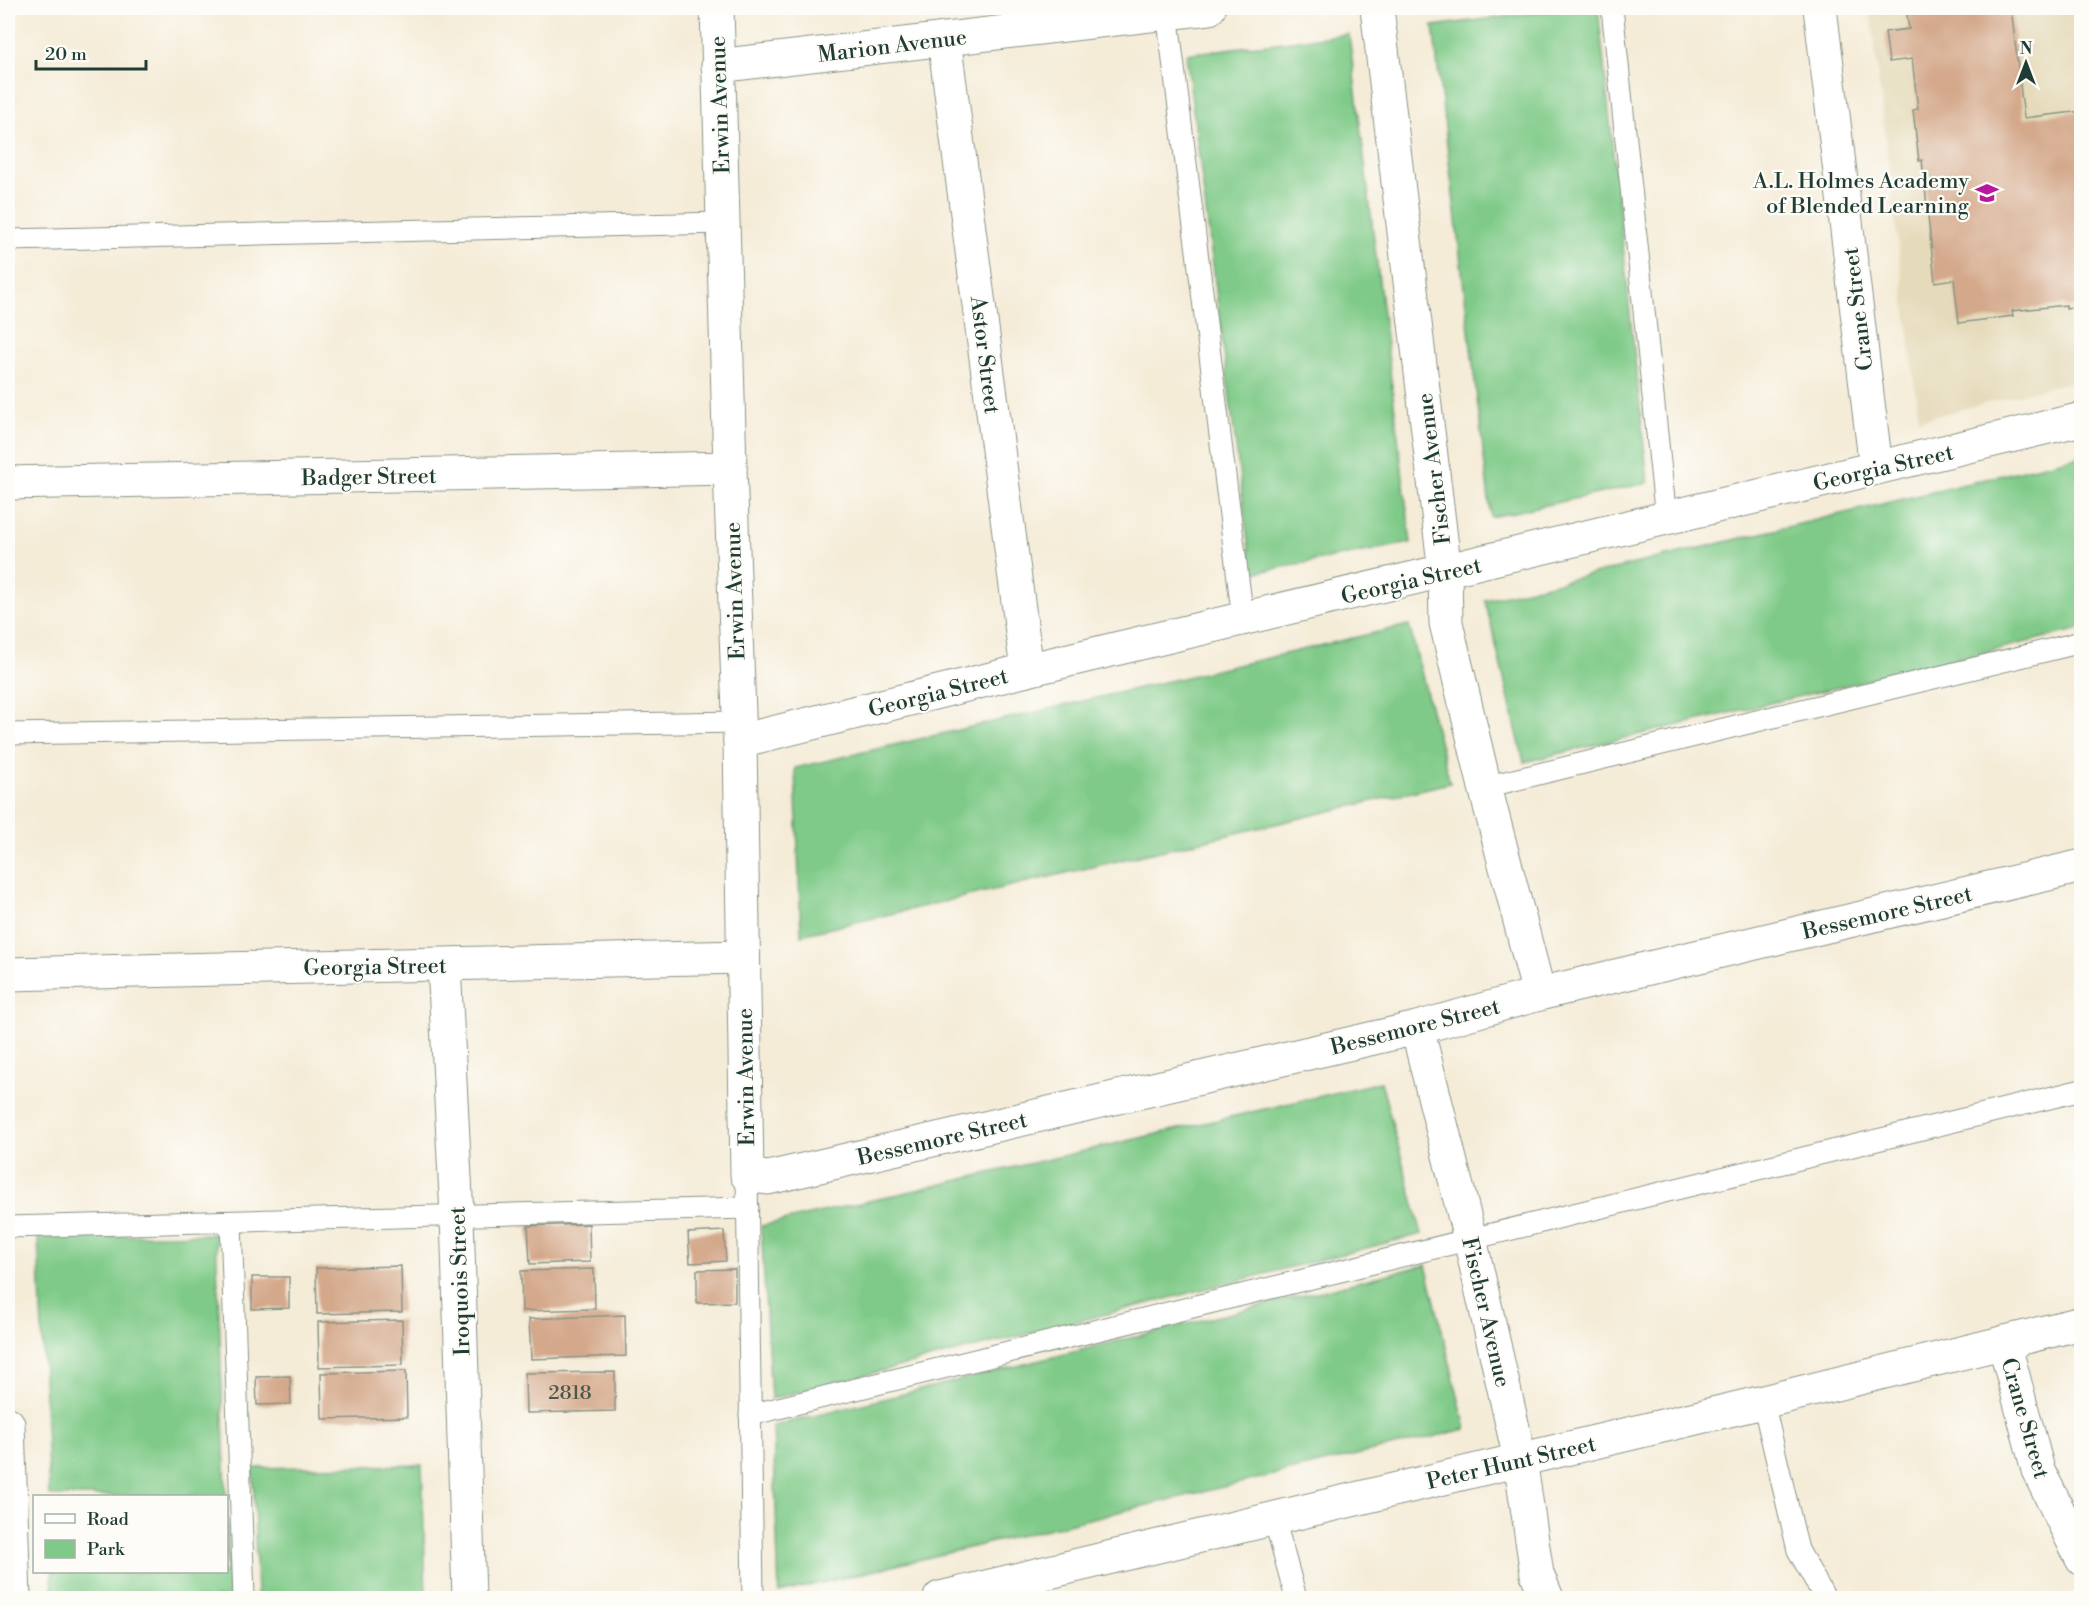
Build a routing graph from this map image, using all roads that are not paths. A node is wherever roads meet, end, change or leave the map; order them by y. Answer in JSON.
{"nodes":[{"id":1,"x":717,"y":8,"type":"edge"},
{"id":2,"x":1209,"y":8,"type":"edge"},
{"id":3,"x":1377,"y":8,"type":"edge"},
{"id":4,"x":1612,"y":8,"type":"edge"},
{"id":5,"x":1820,"y":8,"type":"edge"},
{"id":6,"x":1167,"y":12,"type":"junction"},
{"id":7,"x":944,"y":39,"type":"junction"},
{"id":8,"x":718,"y":66,"type":"junction"},
{"id":9,"x":723,"y":223,"type":"junction"},
{"id":10,"x":8,"y":240,"type":"edge"},
{"id":11,"x":2082,"y":419,"type":"edge"},
{"id":12,"x":730,"y":468,"type":"junction"},
{"id":13,"x":1876,"y":468,"type":"junction"},
{"id":14,"x":8,"y":483,"type":"edge"},
{"id":15,"x":1666,"y":519,"type":"junction"},
{"id":16,"x":1445,"y":572,"type":"junction"},
{"id":17,"x":1243,"y":619,"type":"junction"},
{"id":18,"x":2082,"y":642,"type":"edge"},
{"id":19,"x":1027,"y":670,"type":"junction"},
{"id":20,"x":740,"y":731,"type":"junction"},
{"id":21,"x":8,"y":734,"type":"edge"},
{"id":22,"x":1485,"y":787,"type":"junction"},
{"id":23,"x":2082,"y":866,"type":"edge"},
{"id":24,"x":743,"y":957,"type":"junction"},
{"id":25,"x":444,"y":965,"type":"junction"},
{"id":26,"x":8,"y":974,"type":"edge"},
{"id":27,"x":1539,"y":994,"type":"junction"},
{"id":28,"x":1418,"y":1028,"type":"junction"},
{"id":29,"x":2082,"y":1090,"type":"edge"},
{"id":30,"x":747,"y":1175,"type":"junction"},
{"id":31,"x":748,"y":1208,"type":"junction"},
{"id":32,"x":457,"y":1216,"type":"junction"},
{"id":33,"x":231,"y":1222,"type":"junction"},
{"id":34,"x":8,"y":1227,"type":"edge"},
{"id":35,"x":1470,"y":1239,"type":"junction"},
{"id":36,"x":2082,"y":1323,"type":"edge"},
{"id":37,"x":2004,"y":1342,"type":"junction"},
{"id":38,"x":1763,"y":1402,"type":"junction"},
{"id":39,"x":750,"y":1415,"type":"junction"},
{"id":40,"x":8,"y":1424,"type":"edge"},
{"id":41,"x":1520,"y":1459,"type":"junction"},
{"id":42,"x":1274,"y":1518,"type":"junction"},
{"id":43,"x":2082,"y":1559,"type":"edge"},
{"id":44,"x":1033,"y":1587,"type":"edge"},
{"id":45,"x":14,"y":1599,"type":"edge"},
{"id":46,"x":244,"y":1599,"type":"edge"},
{"id":47,"x":469,"y":1599,"type":"edge"},
{"id":48,"x":753,"y":1599,"type":"edge"},
{"id":49,"x":940,"y":1599,"type":"edge"},
{"id":50,"x":1296,"y":1599,"type":"edge"},
{"id":51,"x":1547,"y":1599,"type":"edge"},
{"id":52,"x":1825,"y":1599,"type":"edge"}],
"edges":[{"from":1,"to":8,"type":"street","name":"Erwin Avenue"},
{"from":2,"to":6,"type":"street","name":"Marion Avenue"},
{"from":3,"to":16,"type":"street","name":"Fischer Avenue"},
{"from":4,"to":15,"type":"lane"},
{"from":5,"to":13,"type":"street","name":"Crane Street"},
{"from":6,"to":7,"type":"street","name":"Marion Avenue"},
{"from":6,"to":17,"type":"lane"},
{"from":7,"to":8,"type":"street","name":"Marion Avenue"},
{"from":7,"to":19,"type":"street","name":"Astor Street"},
{"from":8,"to":9,"type":"street","name":"Erwin Avenue"},
{"from":9,"to":10,"type":"lane"},
{"from":9,"to":12,"type":"street","name":"Erwin Avenue"},
{"from":11,"to":13,"type":"street","name":"Georgia Street"},
{"from":12,"to":14,"type":"street","name":"Badger Street"},
{"from":12,"to":20,"type":"street","name":"Erwin Avenue"},
{"from":13,"to":15,"type":"street","name":"Georgia Street"},
{"from":15,"to":16,"type":"street","name":"Georgia Street"},
{"from":16,"to":17,"type":"street","name":"Georgia Street"},
{"from":16,"to":22,"type":"street","name":"Fischer Avenue"},
{"from":17,"to":19,"type":"street","name":"Georgia Street"},
{"from":18,"to":22,"type":"lane"},
{"from":19,"to":20,"type":"street","name":"Georgia Street"},
{"from":20,"to":21,"type":"lane"},
{"from":20,"to":24,"type":"street","name":"Erwin Avenue"},
{"from":22,"to":27,"type":"street","name":"Fischer Avenue"},
{"from":23,"to":27,"type":"street","name":"Bessemore Street"},
{"from":24,"to":25,"type":"street","name":"Georgia Street"},
{"from":24,"to":30,"type":"street","name":"Erwin Avenue"},
{"from":25,"to":26,"type":"street","name":"Georgia Street"},
{"from":25,"to":32,"type":"street","name":"Iroquois Street"},
{"from":27,"to":28,"type":"street","name":"Bessemore Street"},
{"from":28,"to":30,"type":"street","name":"Bessemore Street"},
{"from":28,"to":35,"type":"street","name":"Fischer Avenue"},
{"from":29,"to":35,"type":"lane"},
{"from":30,"to":31,"type":"lane"},
{"from":31,"to":32,"type":"lane"},
{"from":31,"to":39,"type":"lane"},
{"from":32,"to":33,"type":"lane"},
{"from":32,"to":47,"type":"street","name":"Iroquois Street"},
{"from":33,"to":34,"type":"lane"},
{"from":33,"to":46,"type":"lane"},
{"from":35,"to":39,"type":"lane"},
{"from":35,"to":41,"type":"street","name":"Fischer Avenue"},
{"from":36,"to":37,"type":"street","name":"Peter Hunt Street"},
{"from":37,"to":38,"type":"street","name":"Peter Hunt Street"},
{"from":37,"to":43,"type":"street","name":"Crane Street"},
{"from":38,"to":41,"type":"street","name":"Peter Hunt Street"},
{"from":38,"to":52,"type":"lane"},
{"from":39,"to":48,"type":"lane"},
{"from":40,"to":45,"type":"street"},
{"from":41,"to":42,"type":"street","name":"Peter Hunt Street"},
{"from":41,"to":51,"type":"street","name":"Fischer Avenue"},
{"from":42,"to":44,"type":"street","name":"Peter Hunt Street"},
{"from":42,"to":50,"type":"lane"},
{"from":44,"to":49,"type":"street","name":"Peter Hunt Street"}]}
